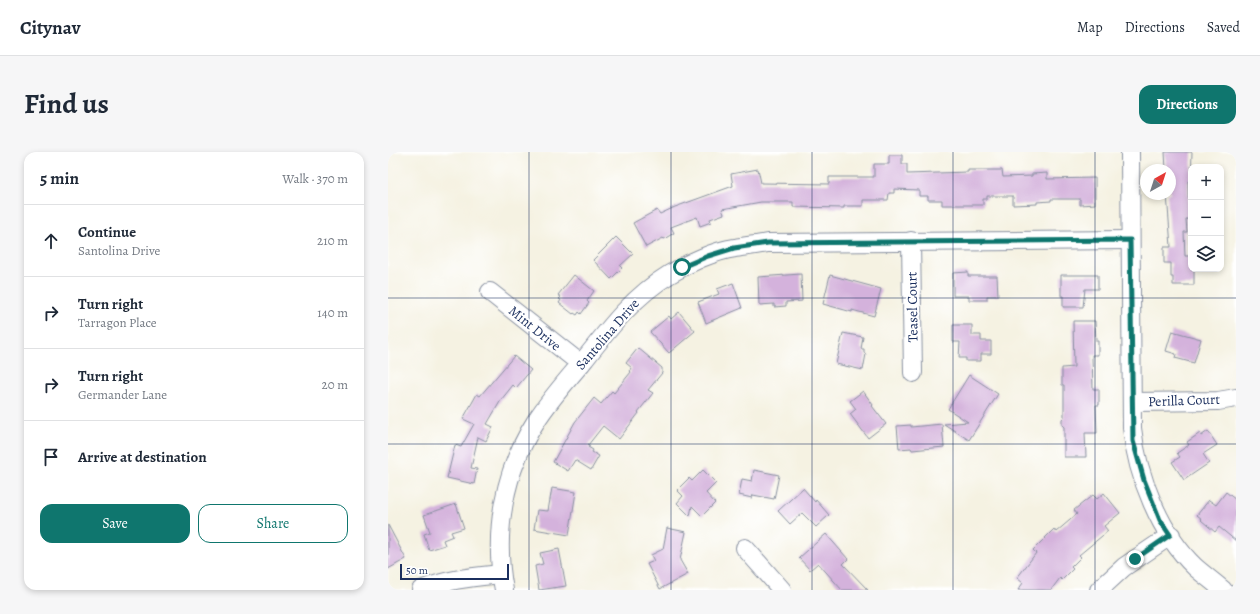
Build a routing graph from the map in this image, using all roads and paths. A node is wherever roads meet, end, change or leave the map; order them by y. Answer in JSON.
{"nodes":[{"id":1,"x":1130,"y":152,"type":"edge"},
{"id":2,"x":1130,"y":240,"type":"junction"},
{"id":3,"x":911,"y":241,"type":"junction"},
{"id":4,"x":490,"y":292,"type":"dead end"},
{"id":5,"x":581,"y":364,"type":"junction"},
{"id":6,"x":913,"y":373,"type":"dead end"},
{"id":7,"x":1236,"y":398,"type":"edge"},
{"id":8,"x":1132,"y":402,"type":"junction"},
{"id":9,"x":1170,"y":535,"type":"junction"},
{"id":10,"x":745,"y":548,"type":"dead end"},
{"id":11,"x":503,"y":582,"type":"edge"},
{"id":12,"x":420,"y":590,"type":"edge"},
{"id":13,"x":782,"y":590,"type":"edge"},
{"id":14,"x":1099,"y":590,"type":"edge"},
{"id":15,"x":1223,"y":590,"type":"edge"}],
"edges":[{"from":1,"to":2,"type":"street"},
{"from":2,"to":3,"type":"street","name":"Santolina Drive"},
{"from":2,"to":8,"type":"street"},
{"from":3,"to":5,"type":"street","name":"Santolina Drive"},
{"from":3,"to":6,"type":"street","name":"Teasel Court"},
{"from":4,"to":5,"type":"street","name":"Mint Drive"},
{"from":5,"to":11,"type":"street","name":"Santolina Drive"},
{"from":7,"to":8,"type":"street","name":"Perilla Court"},
{"from":8,"to":9,"type":"street"},
{"from":9,"to":14,"type":"street"},
{"from":9,"to":15,"type":"street"},
{"from":10,"to":13,"type":"street"},
{"from":11,"to":12,"type":"street"}]}
